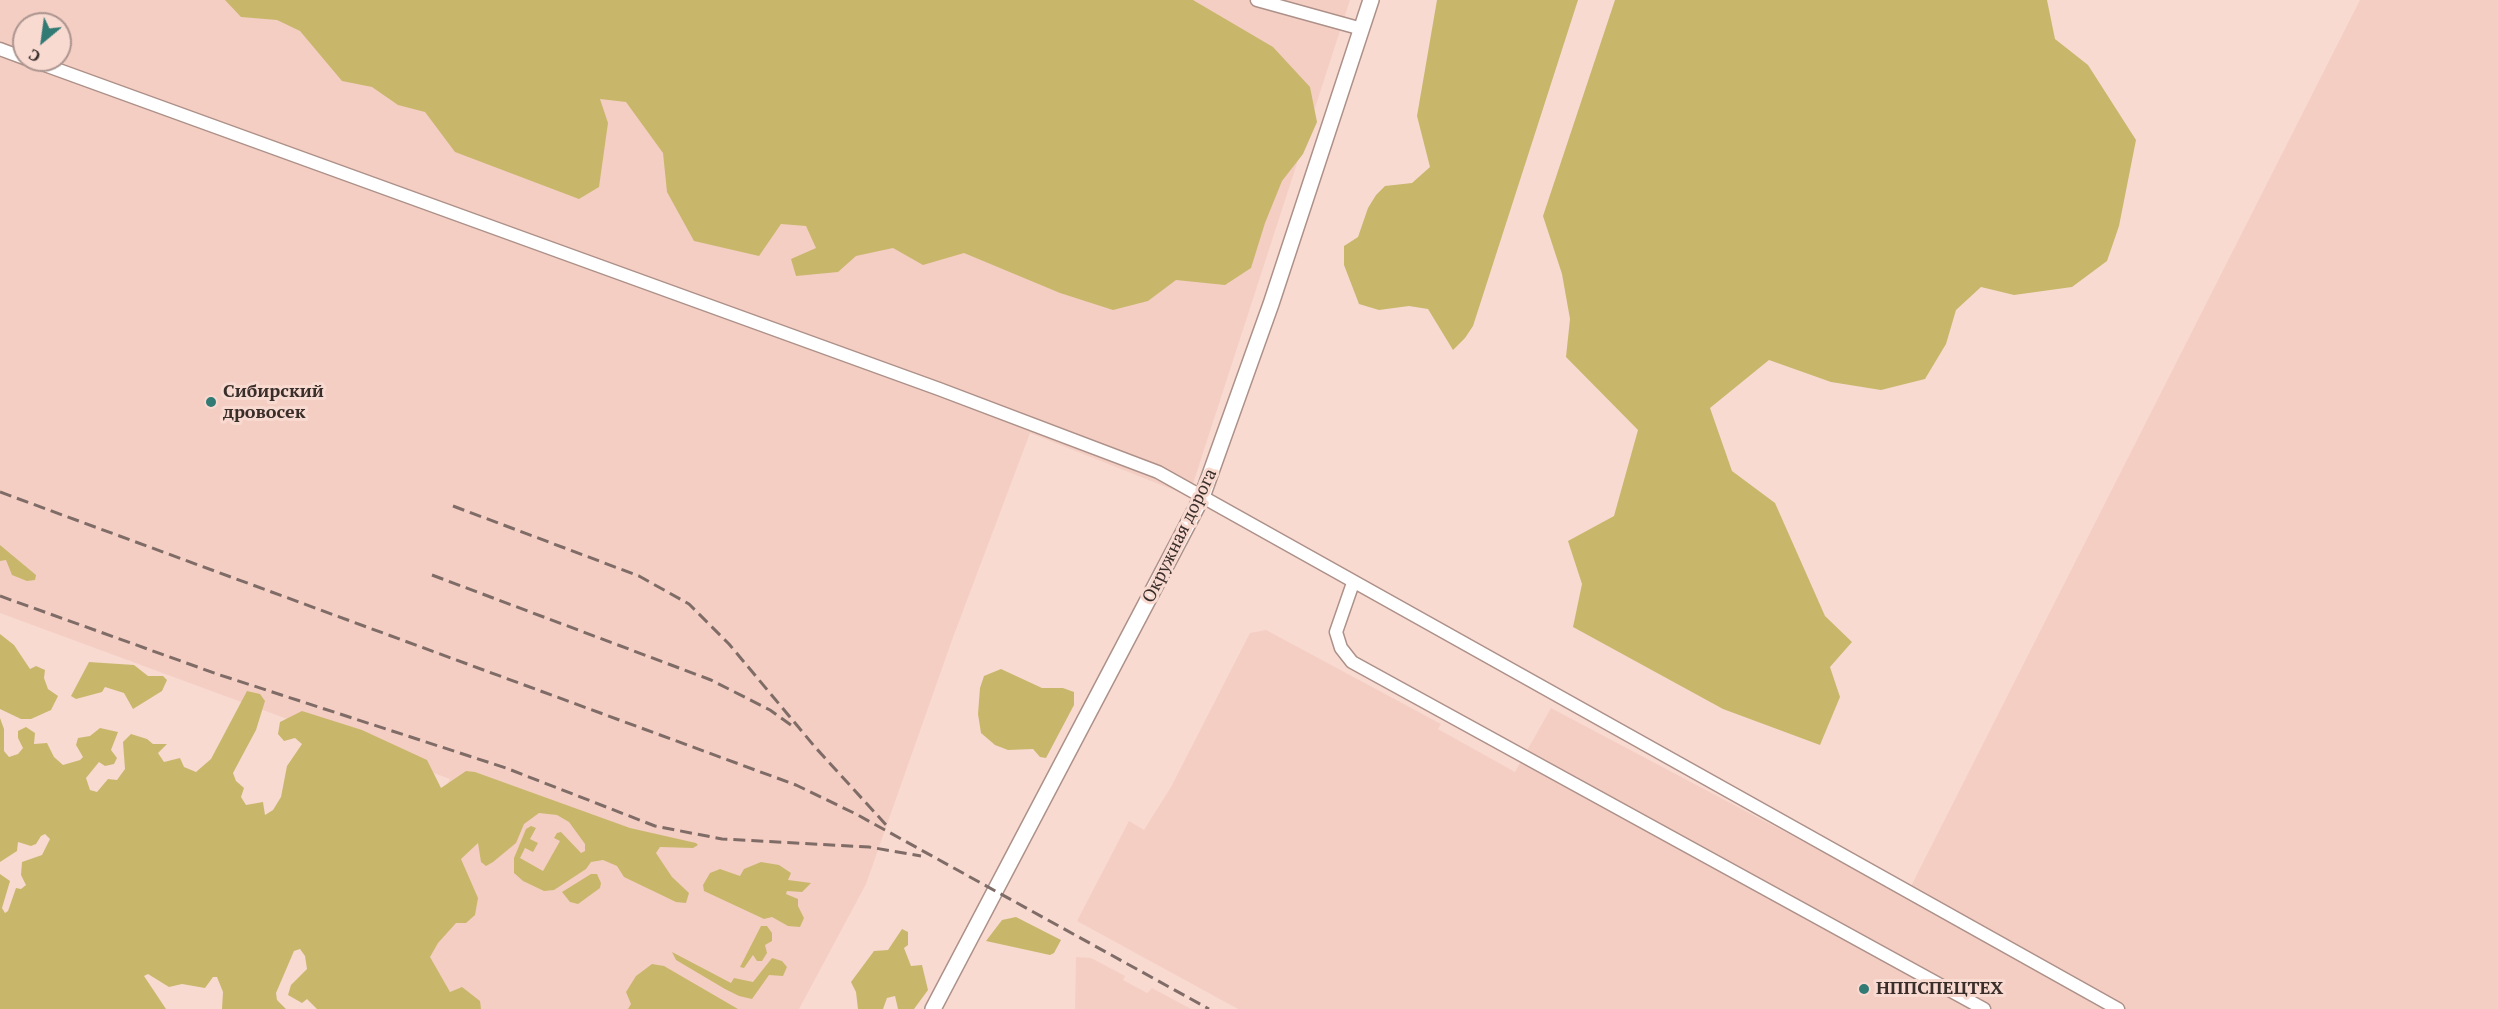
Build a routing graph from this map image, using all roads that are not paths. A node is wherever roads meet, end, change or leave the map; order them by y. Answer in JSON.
{"nodes":[{"id":1,"x":1257,"y":0,"type":"edge"},
{"id":2,"x":1371,"y":0,"type":"edge"},
{"id":3,"x":1362,"y":29,"type":"junction"},
{"id":4,"x":64,"y":72,"type":"edge"},
{"id":5,"x":1202,"y":497,"type":"junction"},
{"id":6,"x":1353,"y":584,"type":"junction"},
{"id":7,"x":933,"y":1009,"type":"edge"},
{"id":8,"x":1984,"y":1009,"type":"edge"},
{"id":9,"x":2118,"y":1009,"type":"edge"}],
"edges":[{"from":1,"to":3,"type":"street"},
{"from":2,"to":3,"type":"main road","name":"Окружная дорога"},
{"from":3,"to":5,"type":"main road","name":"Окружная дорога"},
{"from":4,"to":5,"type":"street"},
{"from":5,"to":6,"type":"street"},
{"from":5,"to":7,"type":"main road","name":"Окружная дорога"},
{"from":6,"to":8,"type":"street"},
{"from":6,"to":9,"type":"street"}]}
